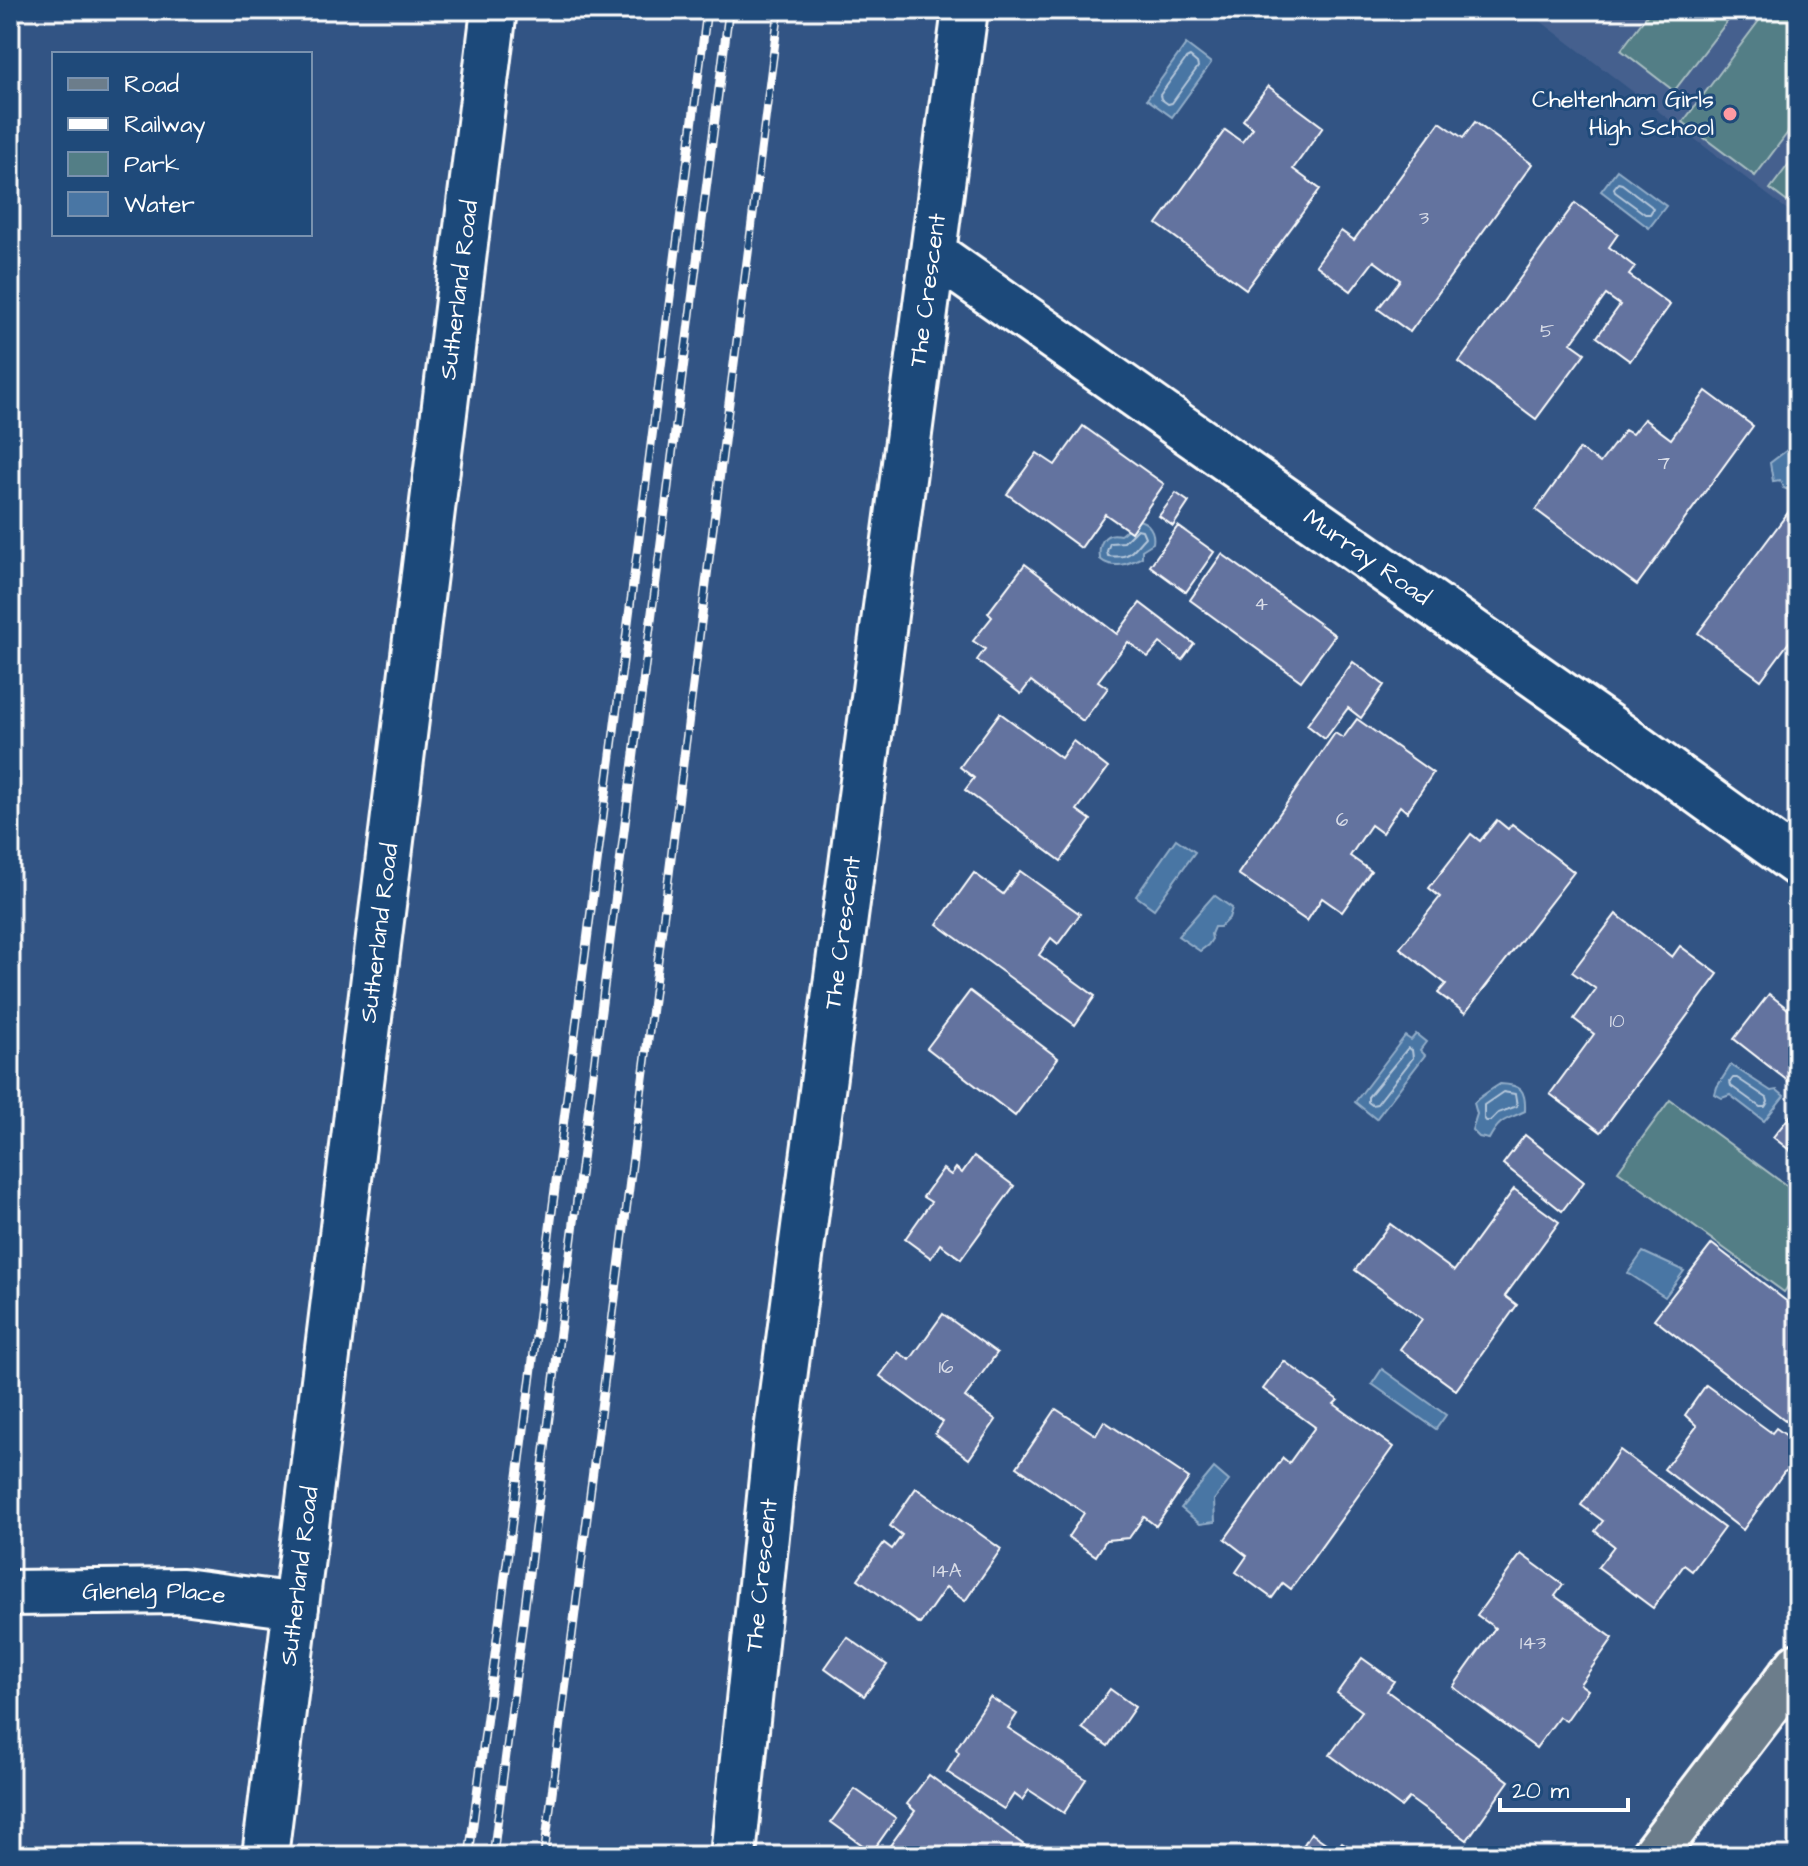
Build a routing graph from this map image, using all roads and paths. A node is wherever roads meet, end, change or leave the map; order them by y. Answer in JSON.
{"nodes":[{"id":1,"x":494,"y":10,"type":"edge"},
{"id":2,"x":965,"y":10,"type":"edge"},
{"id":3,"x":933,"y":253,"type":"junction"},
{"id":4,"x":1798,"y":864,"type":"edge"},
{"id":5,"x":10,"y":1593,"type":"edge"},
{"id":6,"x":296,"y":1606,"type":"junction"},
{"id":7,"x":1798,"y":1666,"type":"edge"},
{"id":8,"x":265,"y":1856,"type":"edge"},
{"id":9,"x":733,"y":1856,"type":"edge"},
{"id":10,"x":1653,"y":1856,"type":"edge"}],
"edges":[{"from":1,"to":6,"type":"street","name":"Sutherland Road"},
{"from":2,"to":3,"type":"street","name":"The Crescent"},
{"from":3,"to":4,"type":"street","name":"Murray Road"},
{"from":3,"to":9,"type":"street","name":"The Crescent"},
{"from":5,"to":6,"type":"street","name":"Glenelg Place"},
{"from":6,"to":8,"type":"street","name":"Sutherland Road"},
{"from":7,"to":10,"type":"main road"}]}
